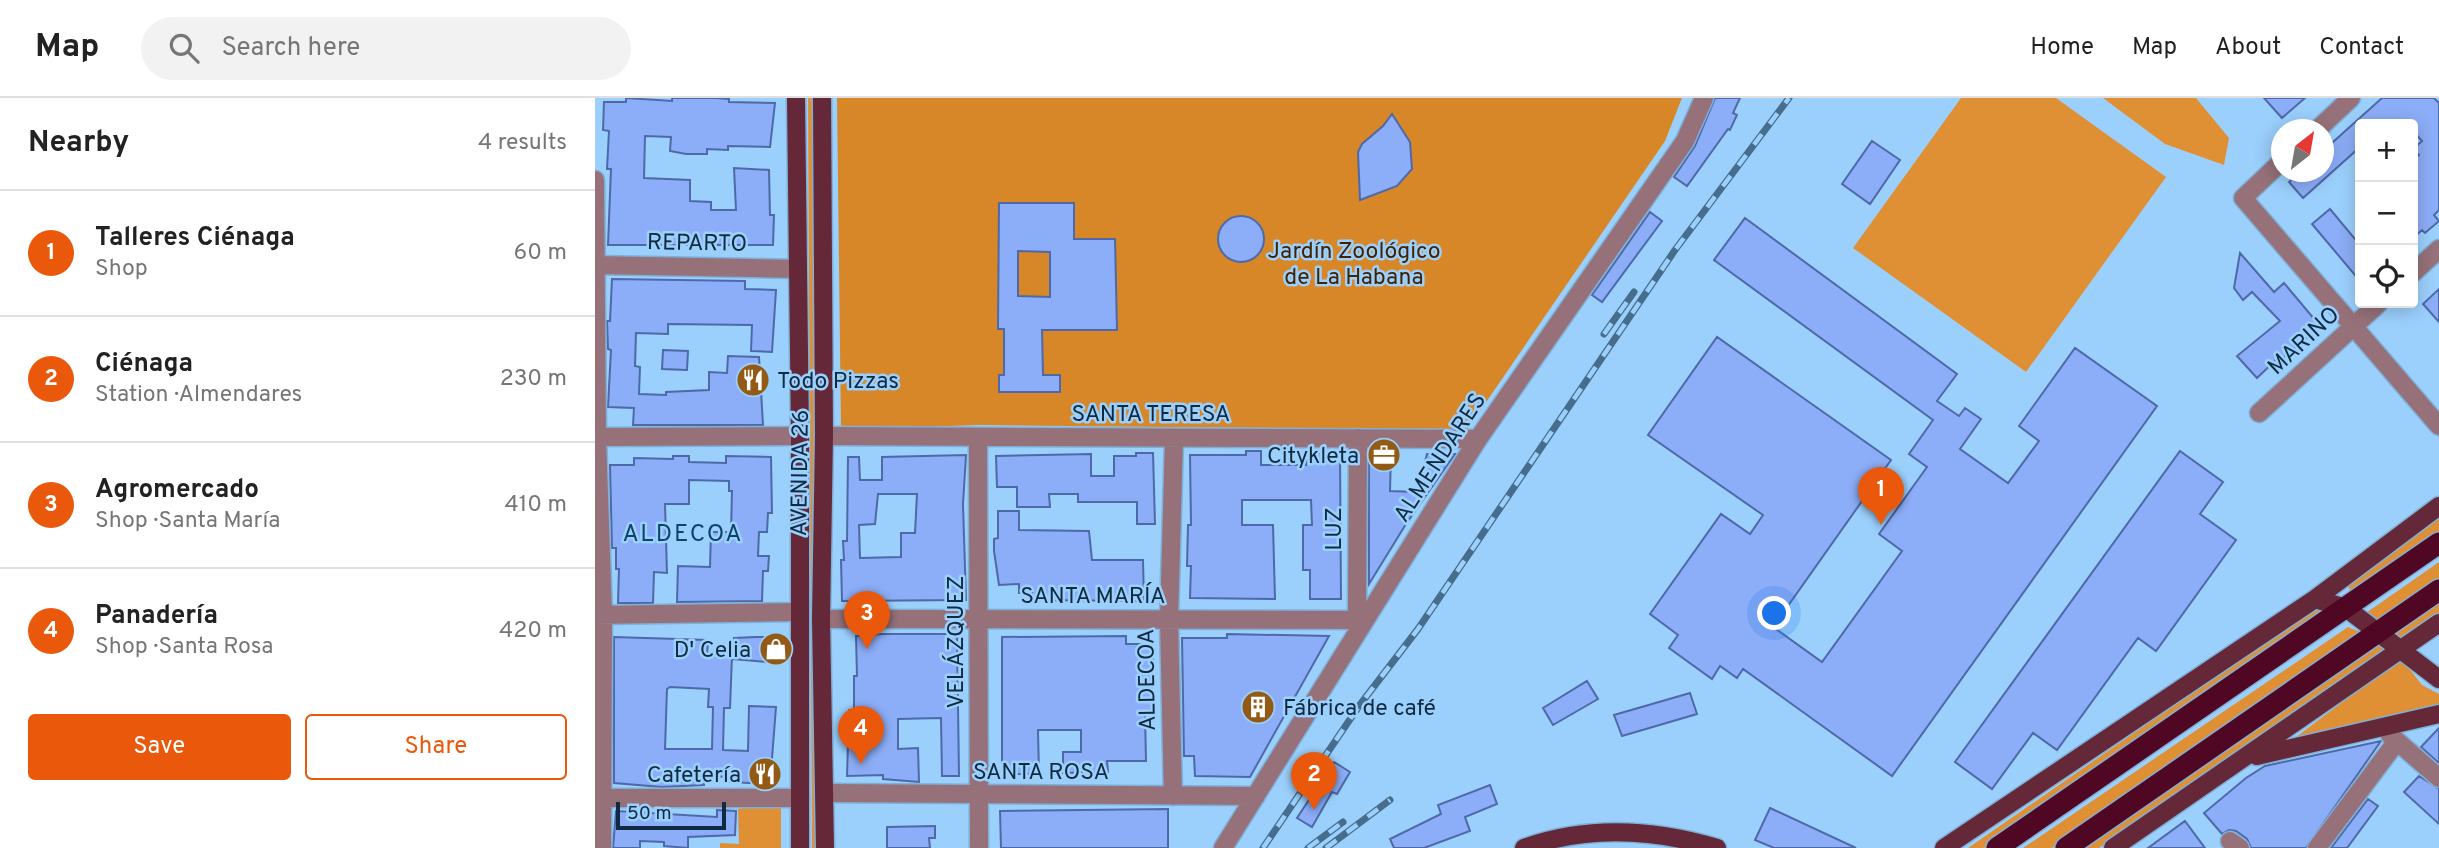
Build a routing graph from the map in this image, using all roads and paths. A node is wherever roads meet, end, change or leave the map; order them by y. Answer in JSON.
{"nodes":[{"id":1,"x":796,"y":98,"type":"edge"},
{"id":2,"x":822,"y":98,"type":"edge"},
{"id":3,"x":1704,"y":98,"type":"edge"},
{"id":4,"x":2351,"y":98,"type":"edge"},
{"id":5,"x":2329,"y":119,"type":"edge"},
{"id":6,"x":2271,"y":171,"type":"edge"},
{"id":7,"x":595,"y":180,"type":"edge"},
{"id":8,"x":2439,"y":249,"type":"edge"},
{"id":9,"x":596,"y":265,"type":"edge"},
{"id":10,"x":2418,"y":268,"type":"edge"},
{"id":11,"x":797,"y":269,"type":"junction"},
{"id":12,"x":2373,"y":308,"type":"edge"},
{"id":13,"x":2353,"y":326,"type":"junction"},
{"id":14,"x":2259,"y":413,"type":"dead end"},
{"id":15,"x":2439,"y":426,"type":"edge"},
{"id":16,"x":800,"y":436,"type":"junction"},
{"id":17,"x":824,"y":436,"type":"junction"},
{"id":18,"x":596,"y":437,"type":"edge"},
{"id":19,"x":978,"y":437,"type":"junction"},
{"id":20,"x":1174,"y":438,"type":"junction"},
{"id":21,"x":1358,"y":438,"type":"junction"},
{"id":22,"x":1478,"y":439,"type":"junction"},
{"id":23,"x":2439,"y":506,"type":"edge"},
{"id":24,"x":2439,"y":543,"type":"edge"},
{"id":25,"x":2439,"y":590,"type":"edge"},
{"id":26,"x":2315,"y":599,"type":"junction"},
{"id":27,"x":2346,"y":608,"type":"junction"},
{"id":28,"x":799,"y":612,"type":"junction"},
{"id":29,"x":599,"y":615,"type":"edge"},
{"id":30,"x":821,"y":619,"type":"junction"},
{"id":31,"x":981,"y":619,"type":"junction"},
{"id":32,"x":1169,"y":620,"type":"junction"},
{"id":33,"x":1361,"y":620,"type":"junction"},
{"id":34,"x":2439,"y":623,"type":"edge"},
{"id":35,"x":2380,"y":633,"type":"junction"},
{"id":36,"x":2400,"y":648,"type":"junction"},
{"id":37,"x":2439,"y":679,"type":"edge"},
{"id":38,"x":2439,"y":714,"type":"edge"},
{"id":39,"x":2382,"y":728,"type":"junction"},
{"id":40,"x":2397,"y":741,"type":"junction"},
{"id":41,"x":2243,"y":760,"type":"junction"},
{"id":42,"x":2439,"y":778,"type":"edge"},
{"id":43,"x":826,"y":793,"type":"junction"},
{"id":44,"x":978,"y":795,"type":"junction"},
{"id":45,"x":1173,"y":796,"type":"junction"},
{"id":46,"x":1257,"y":796,"type":"junction"},
{"id":47,"x":599,"y":798,"type":"edge"},
{"id":48,"x":800,"y":798,"type":"junction"},
{"id":49,"x":602,"y":848,"type":"edge"},
{"id":50,"x":800,"y":848,"type":"edge"},
{"id":51,"x":825,"y":848,"type":"edge"},
{"id":52,"x":979,"y":848,"type":"edge"},
{"id":53,"x":1223,"y":848,"type":"edge"},
{"id":54,"x":1524,"y":848,"type":"edge"},
{"id":55,"x":1717,"y":848,"type":"edge"},
{"id":56,"x":1944,"y":848,"type":"edge"},
{"id":57,"x":1997,"y":848,"type":"edge"},
{"id":58,"x":2066,"y":848,"type":"edge"},
{"id":59,"x":2113,"y":848,"type":"edge"},
{"id":60,"x":2317,"y":848,"type":"edge"}],
"edges":[{"from":1,"to":11,"type":"main road","name":"AVENIDA 26"},
{"from":2,"to":17,"type":"main road","name":"AVENIDA 26"},
{"from":3,"to":22,"type":"street","name":"ALMENDARES"},
{"from":4,"to":5,"type":"street"},
{"from":6,"to":13,"type":"street"},
{"from":7,"to":9,"type":"street"},
{"from":8,"to":10,"type":"street"},
{"from":9,"to":11,"type":"street","name":"REPARTO"},
{"from":9,"to":18,"type":"street"},
{"from":11,"to":16,"type":"main road","name":"AVENIDA 26"},
{"from":12,"to":13,"type":"street","name":"MARINO"},
{"from":13,"to":14,"type":"street","name":"MARINO"},
{"from":13,"to":15,"type":"street"},
{"from":16,"to":18,"type":"street"},
{"from":16,"to":28,"type":"main road","name":"AVENIDA 26"},
{"from":17,"to":19,"type":"street","name":"SANTA TERESA"},
{"from":17,"to":30,"type":"main road","name":"AVENIDA 26"},
{"from":18,"to":29,"type":"street"},
{"from":19,"to":20,"type":"street","name":"SANTA TERESA"},
{"from":19,"to":31,"type":"street","name":"VELÁZQUEZ"},
{"from":20,"to":21,"type":"street","name":"SANTA TERESA"},
{"from":20,"to":32,"type":"street","name":"ALDECOA"},
{"from":21,"to":22,"type":"street","name":"SANTA TERESA"},
{"from":21,"to":33,"type":"street","name":"LUZ"},
{"from":22,"to":33,"type":"street","name":"ALMENDARES"},
{"from":23,"to":26,"type":"main road"},
{"from":24,"to":27,"type":"highway"},
{"from":25,"to":35,"type":"highway"},
{"from":26,"to":27,"type":"main road"},
{"from":26,"to":56,"type":"main road"},
{"from":27,"to":35,"type":"main road"},
{"from":27,"to":57,"type":"highway"},
{"from":28,"to":29,"type":"street"},
{"from":28,"to":48,"type":"main road","name":"AVENIDA 26"},
{"from":29,"to":47,"type":"street"},
{"from":30,"to":31,"type":"street","name":"SANTA MARÍA"},
{"from":30,"to":43,"type":"main road","name":"AVENIDA 26"},
{"from":31,"to":32,"type":"street","name":"SANTA MARÍA"},
{"from":31,"to":44,"type":"street","name":"VELÁZQUEZ"},
{"from":32,"to":33,"type":"street","name":"SANTA MARÍA"},
{"from":32,"to":45,"type":"street","name":"ALDECOA"},
{"from":33,"to":46,"type":"street","name":"ALMENDARES"},
{"from":34,"to":36,"type":"main road"},
{"from":35,"to":36,"type":"main road"},
{"from":35,"to":58,"type":"highway"},
{"from":36,"to":37,"type":"main road"},
{"from":36,"to":41,"type":"main road"},
{"from":38,"to":39,"type":"main road"},
{"from":39,"to":40,"type":"street"},
{"from":39,"to":41,"type":"main road"},
{"from":40,"to":42,"type":"street"},
{"from":40,"to":60,"type":"street"},
{"from":41,"to":59,"type":"main road"},
{"from":43,"to":44,"type":"street","name":"SANTA ROSA"},
{"from":43,"to":51,"type":"main road","name":"AVENIDA 26"},
{"from":44,"to":45,"type":"street","name":"SANTA ROSA"},
{"from":44,"to":52,"type":"street","name":"VELÁZQUEZ"},
{"from":45,"to":46,"type":"street","name":"SANTA ROSA"},
{"from":46,"to":53,"type":"street","name":"ALMENDARES"},
{"from":47,"to":48,"type":"street"},
{"from":47,"to":49,"type":"street"},
{"from":48,"to":50,"type":"main road","name":"AVENIDA 26"},
{"from":54,"to":55,"type":"main road"}]}
